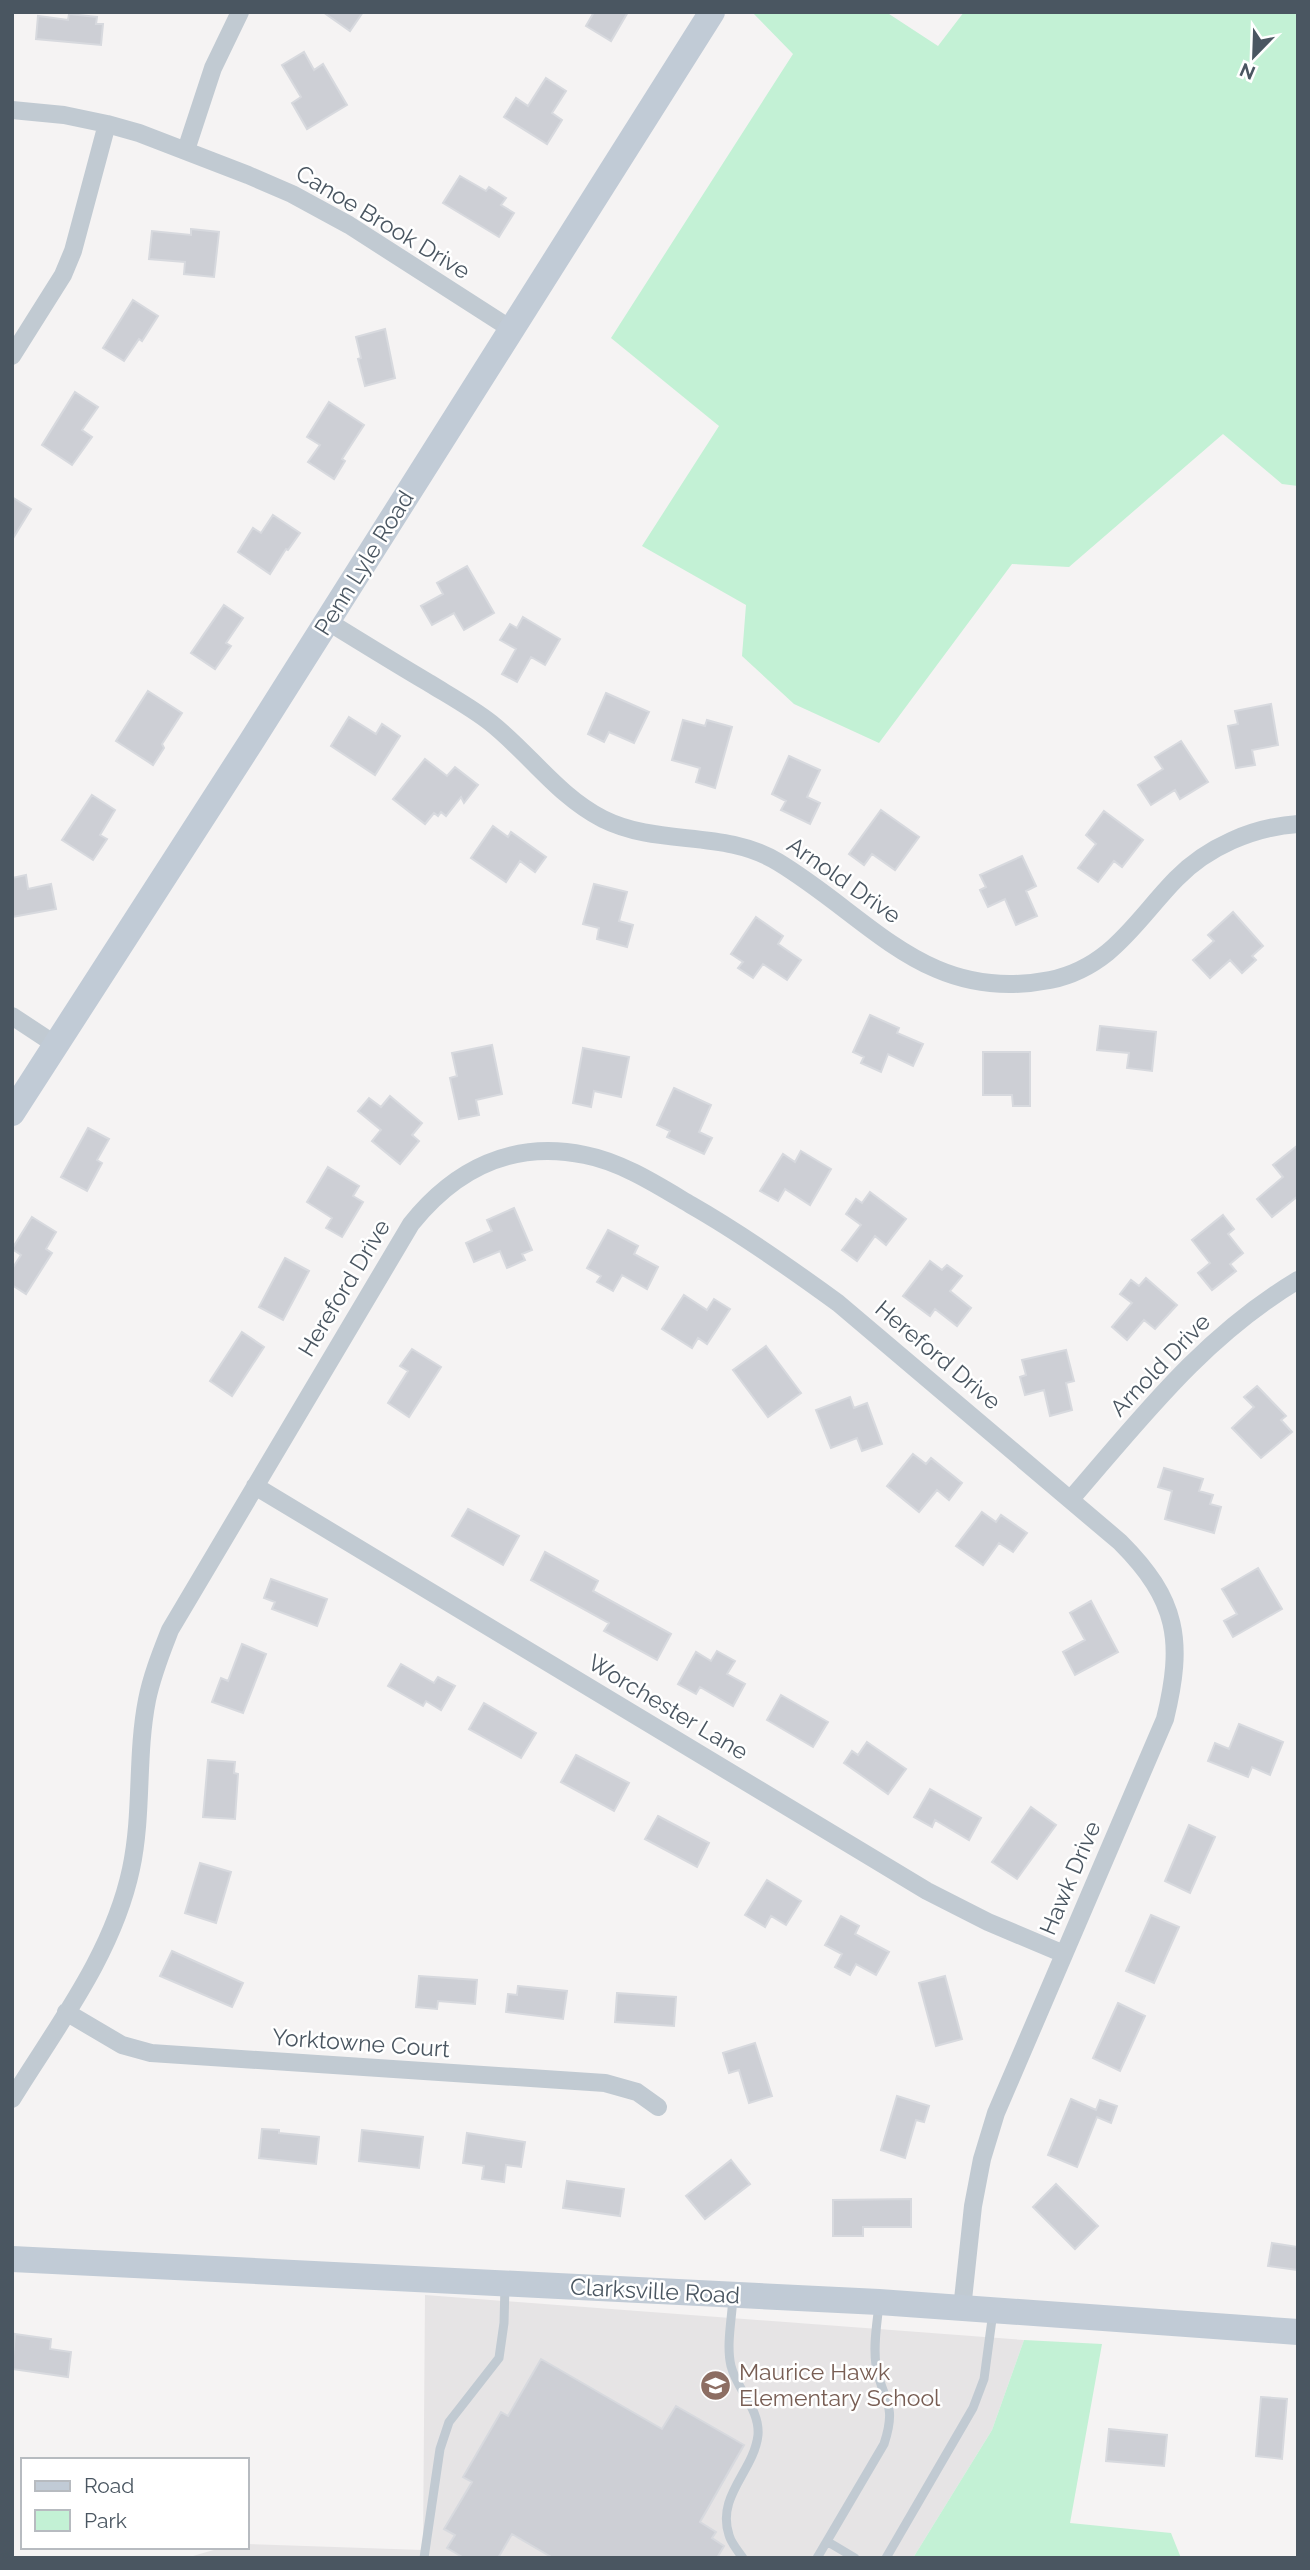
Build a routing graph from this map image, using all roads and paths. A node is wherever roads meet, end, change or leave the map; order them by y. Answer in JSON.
{"nodes":[{"id":1,"x":240,"y":12,"type":"edge"},
{"id":2,"x":712,"y":12,"type":"edge"},
{"id":3,"x":12,"y":110,"type":"edge"},
{"id":4,"x":107,"y":124,"type":"junction"},
{"id":5,"x":186,"y":150,"type":"junction"},
{"id":6,"x":511,"y":328,"type":"junction"},
{"id":7,"x":12,"y":356,"type":"edge"},
{"id":8,"x":327,"y":621,"type":"junction"},
{"id":9,"x":1298,"y":824,"type":"edge"},
{"id":10,"x":12,"y":1016,"type":"edge"},
{"id":11,"x":56,"y":1045,"type":"junction"},
{"id":12,"x":12,"y":1113,"type":"edge"},
{"id":13,"x":1298,"y":1280,"type":"edge"},
{"id":14,"x":255,"y":1486,"type":"junction"},
{"id":15,"x":1071,"y":1499,"type":"junction"},
{"id":16,"x":1064,"y":1954,"type":"junction"},
{"id":17,"x":66,"y":2012,"type":"junction"},
{"id":18,"x":12,"y":2099,"type":"edge"},
{"id":19,"x":658,"y":2107,"type":"dead end"},
{"id":20,"x":12,"y":2259,"type":"edge"},
{"id":21,"x":505,"y":2283,"type":"junction"},
{"id":22,"x":734,"y":2295,"type":"junction"},
{"id":23,"x":879,"y":2302,"type":"junction"},
{"id":24,"x":962,"y":2308,"type":"junction"},
{"id":25,"x":993,"y":2311,"type":"junction"},
{"id":26,"x":1298,"y":2332,"type":"edge"},
{"id":27,"x":828,"y":2542,"type":"junction"},
{"id":28,"x":424,"y":2558,"type":"edge"},
{"id":29,"x":743,"y":2558,"type":"edge"},
{"id":30,"x":817,"y":2558,"type":"edge"},
{"id":31,"x":855,"y":2558,"type":"edge"},
{"id":32,"x":886,"y":2558,"type":"edge"}],
"edges":[{"from":1,"to":5,"type":"street"},
{"from":2,"to":6,"type":"street","name":"Penn Lyle Road"},
{"from":3,"to":4,"type":"street","name":"Canoe Brook Drive"},
{"from":4,"to":5,"type":"street","name":"Canoe Brook Drive"},
{"from":4,"to":7,"type":"street"},
{"from":5,"to":6,"type":"street","name":"Canoe Brook Drive"},
{"from":6,"to":8,"type":"street","name":"Penn Lyle Road"},
{"from":8,"to":9,"type":"street","name":"Arnold Drive"},
{"from":8,"to":11,"type":"street","name":"Penn Lyle Road"},
{"from":10,"to":11,"type":"street"},
{"from":11,"to":12,"type":"street","name":"Penn Lyle Road"},
{"from":13,"to":15,"type":"street","name":"Arnold Drive"},
{"from":14,"to":15,"type":"street","name":"Hereford Drive"},
{"from":14,"to":16,"type":"street","name":"Worchester Lane"},
{"from":14,"to":17,"type":"street","name":"Hereford Drive"},
{"from":15,"to":16,"type":"street","name":"Hawk Drive"},
{"from":16,"to":24,"type":"street","name":"Hawk Drive"},
{"from":17,"to":18,"type":"street","name":"Hereford Drive"},
{"from":17,"to":19,"type":"street","name":"Yorktowne Court"},
{"from":20,"to":21,"type":"street","name":"Clarksville Road"},
{"from":21,"to":22,"type":"street","name":"Clarksville Road"},
{"from":21,"to":28,"type":"lane"},
{"from":22,"to":23,"type":"street","name":"Clarksville Road"},
{"from":22,"to":29,"type":"lane"},
{"from":23,"to":24,"type":"street","name":"Clarksville Road"},
{"from":23,"to":27,"type":"lane"},
{"from":24,"to":25,"type":"street","name":"Clarksville Road"},
{"from":25,"to":26,"type":"street","name":"Clarksville Road"},
{"from":25,"to":32,"type":"lane"},
{"from":27,"to":30,"type":"lane"},
{"from":27,"to":31,"type":"lane"}]}
